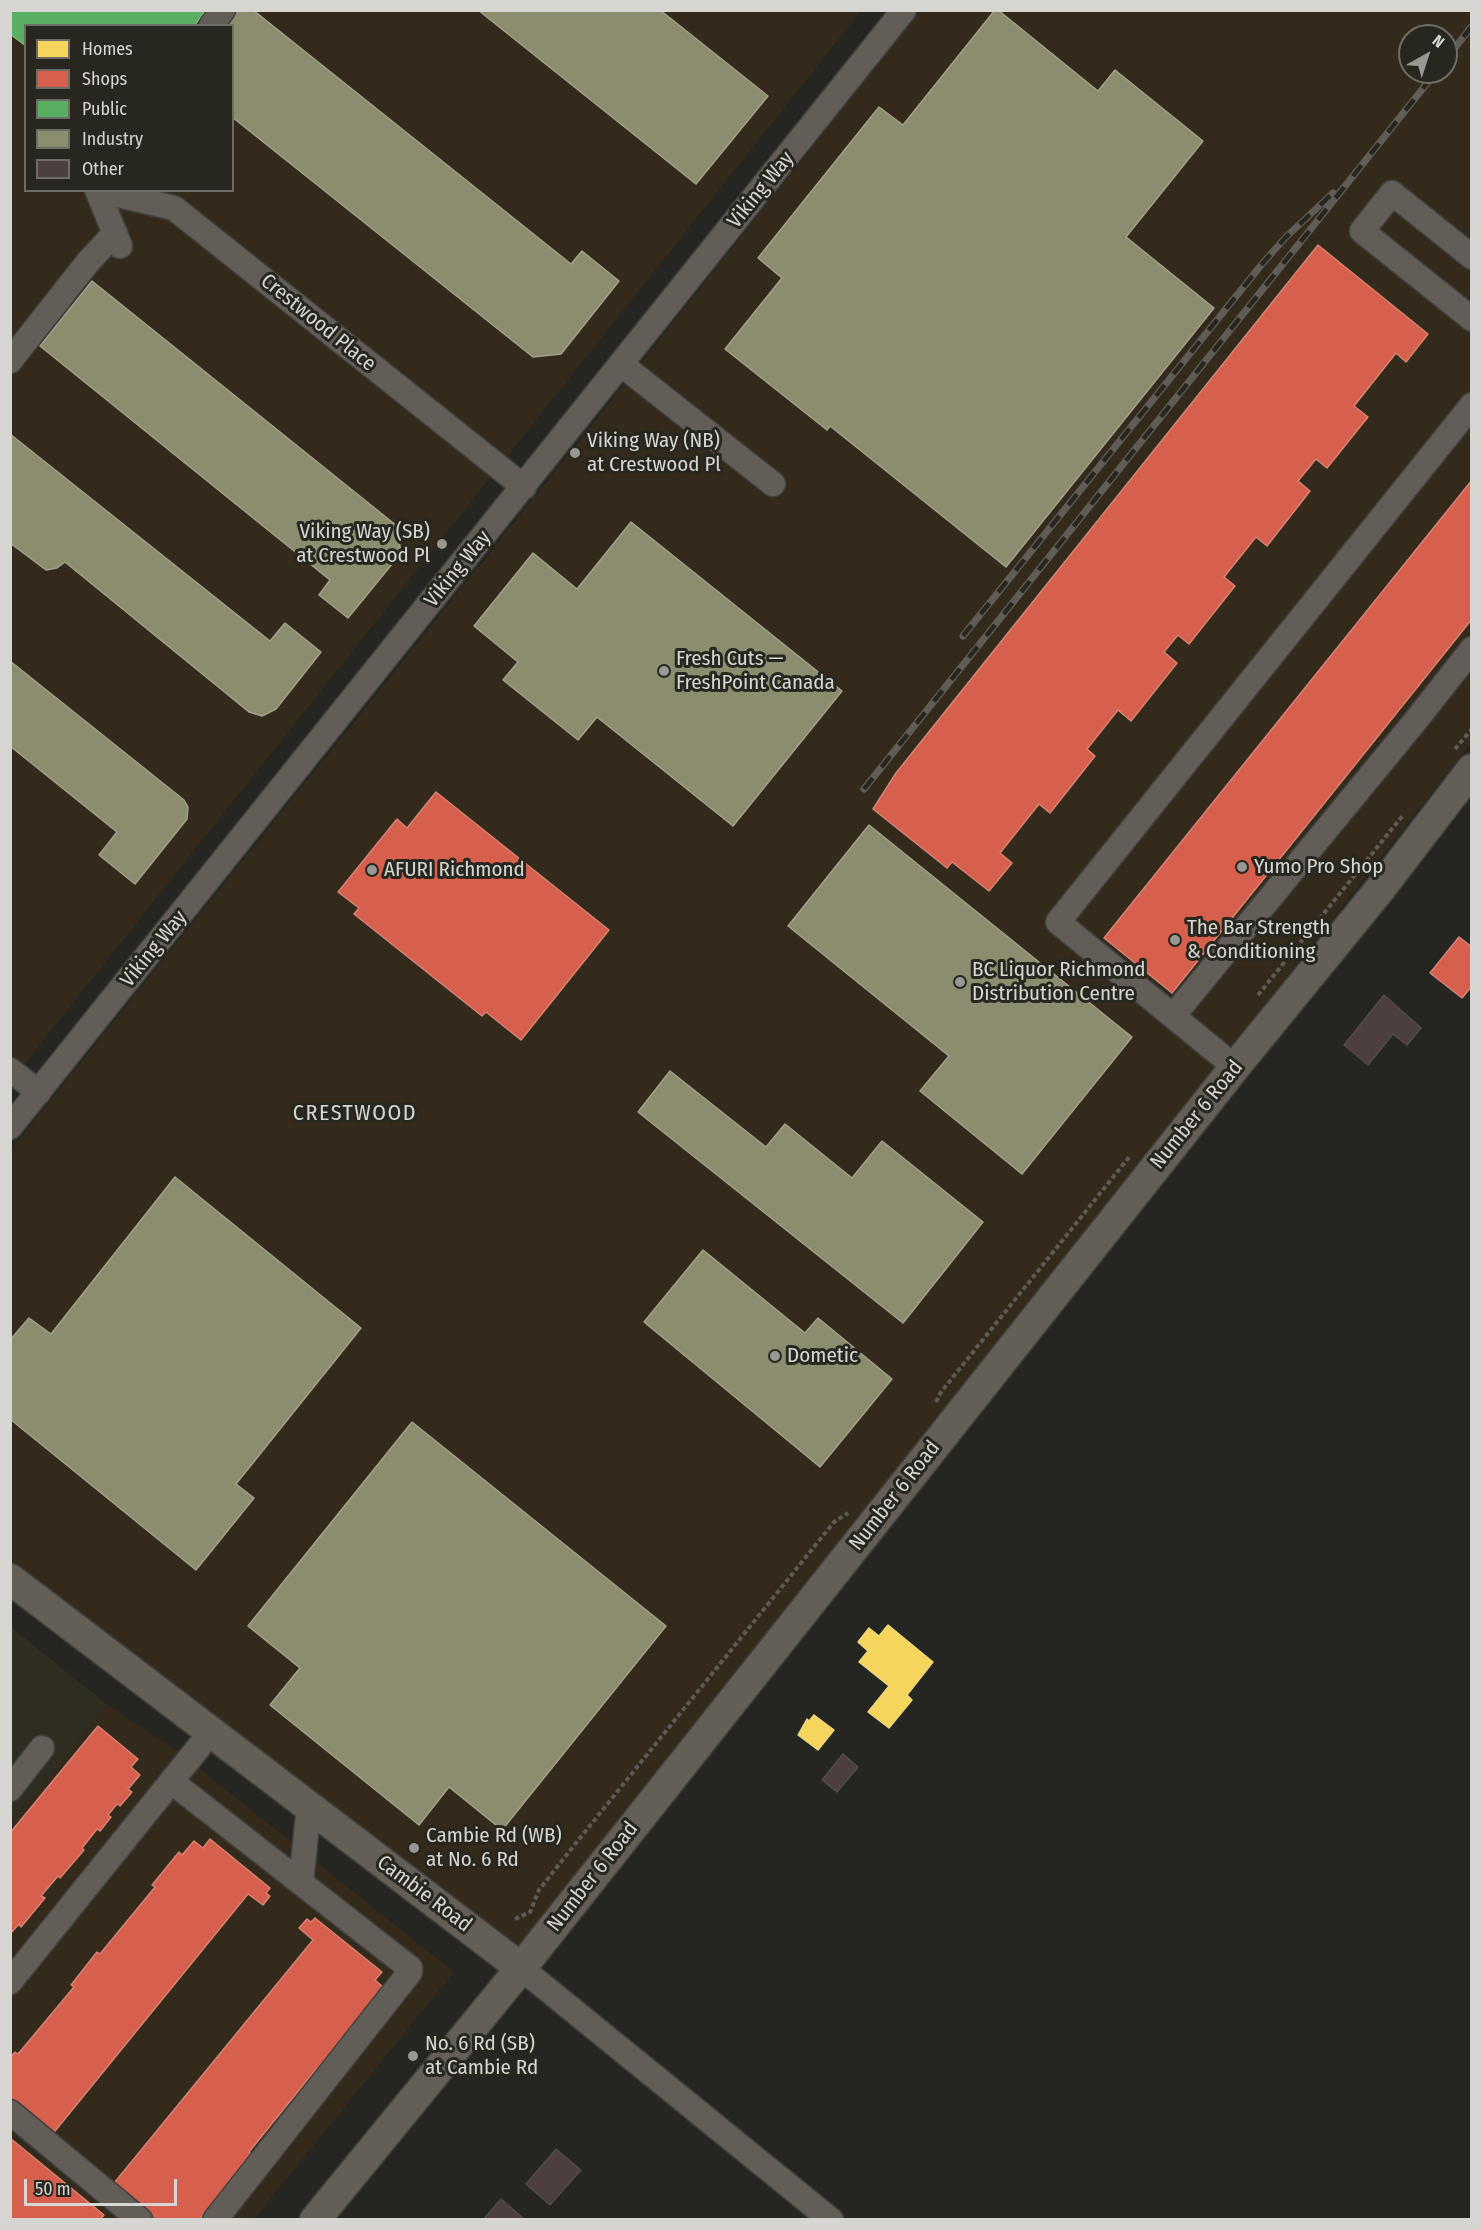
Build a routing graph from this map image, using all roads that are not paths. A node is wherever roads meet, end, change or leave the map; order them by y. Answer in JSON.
{"nodes":[{"id":1,"x":223,"y":10,"type":"edge"},
{"id":2,"x":904,"y":10,"type":"edge"},
{"id":3,"x":212,"y":24,"type":"edge"},
{"id":4,"x":98,"y":192,"type":"edge"},
{"id":5,"x":106,"y":192,"type":"edge"},
{"id":6,"x":1472,"y":257,"type":"edge"},
{"id":7,"x":1472,"y":319,"type":"edge"},
{"id":8,"x":10,"y":361,"type":"edge"},
{"id":9,"x":621,"y":364,"type":"junction"},
{"id":10,"x":1472,"y":405,"type":"edge"},
{"id":11,"x":773,"y":484,"type":"dead end"},
{"id":12,"x":524,"y":487,"type":"junction"},
{"id":13,"x":1472,"y":650,"type":"edge"},
{"id":14,"x":1472,"y":769,"type":"edge"},
{"id":15,"x":1173,"y":1016,"type":"junction"},
{"id":16,"x":1235,"y":1067,"type":"junction"},
{"id":17,"x":10,"y":1070,"type":"edge"},
{"id":18,"x":39,"y":1092,"type":"junction"},
{"id":19,"x":10,"y":1127,"type":"edge"},
{"id":20,"x":10,"y":1579,"type":"edge"},
{"id":21,"x":211,"y":1732,"type":"junction"},
{"id":22,"x":42,"y":1748,"type":"dead end"},
{"id":23,"x":172,"y":1782,"type":"junction"},
{"id":24,"x":10,"y":1789,"type":"edge"},
{"id":25,"x":309,"y":1806,"type":"junction"},
{"id":26,"x":301,"y":1883,"type":"junction"},
{"id":27,"x":521,"y":1968,"type":"junction"},
{"id":28,"x":10,"y":1982,"type":"edge"},
{"id":29,"x":10,"y":2112,"type":"edge"},
{"id":30,"x":140,"y":2220,"type":"edge"},
{"id":31,"x":215,"y":2220,"type":"edge"},
{"id":32,"x":315,"y":2220,"type":"edge"},
{"id":33,"x":831,"y":2220,"type":"edge"}],
"edges":[{"from":1,"to":3,"type":"street"},
{"from":2,"to":9,"type":"street","name":"Viking Way"},
{"from":4,"to":8,"type":"street"},
{"from":5,"to":12,"type":"street","name":"Crestwood Place"},
{"from":6,"to":7,"type":"street"},
{"from":9,"to":11,"type":"street"},
{"from":9,"to":12,"type":"street","name":"Viking Way"},
{"from":10,"to":15,"type":"street"},
{"from":12,"to":18,"type":"street","name":"Viking Way"},
{"from":13,"to":15,"type":"street"},
{"from":14,"to":16,"type":"main road","name":"Number 6 Road"},
{"from":15,"to":16,"type":"street"},
{"from":16,"to":27,"type":"main road","name":"Number 6 Road"},
{"from":17,"to":18,"type":"street"},
{"from":18,"to":19,"type":"street","name":"Viking Way"},
{"from":20,"to":21,"type":"main road","name":"Cambie Road"},
{"from":21,"to":23,"type":"street"},
{"from":21,"to":25,"type":"main road","name":"Cambie Road"},
{"from":22,"to":24,"type":"street"},
{"from":23,"to":26,"type":"street"},
{"from":23,"to":28,"type":"street"},
{"from":25,"to":26,"type":"street"},
{"from":25,"to":27,"type":"main road","name":"Cambie Road"},
{"from":26,"to":31,"type":"street"},
{"from":27,"to":32,"type":"main road","name":"Number 6 Road"},
{"from":27,"to":33,"type":"street","name":"Cambie Road"},
{"from":29,"to":30,"type":"street"}]}
